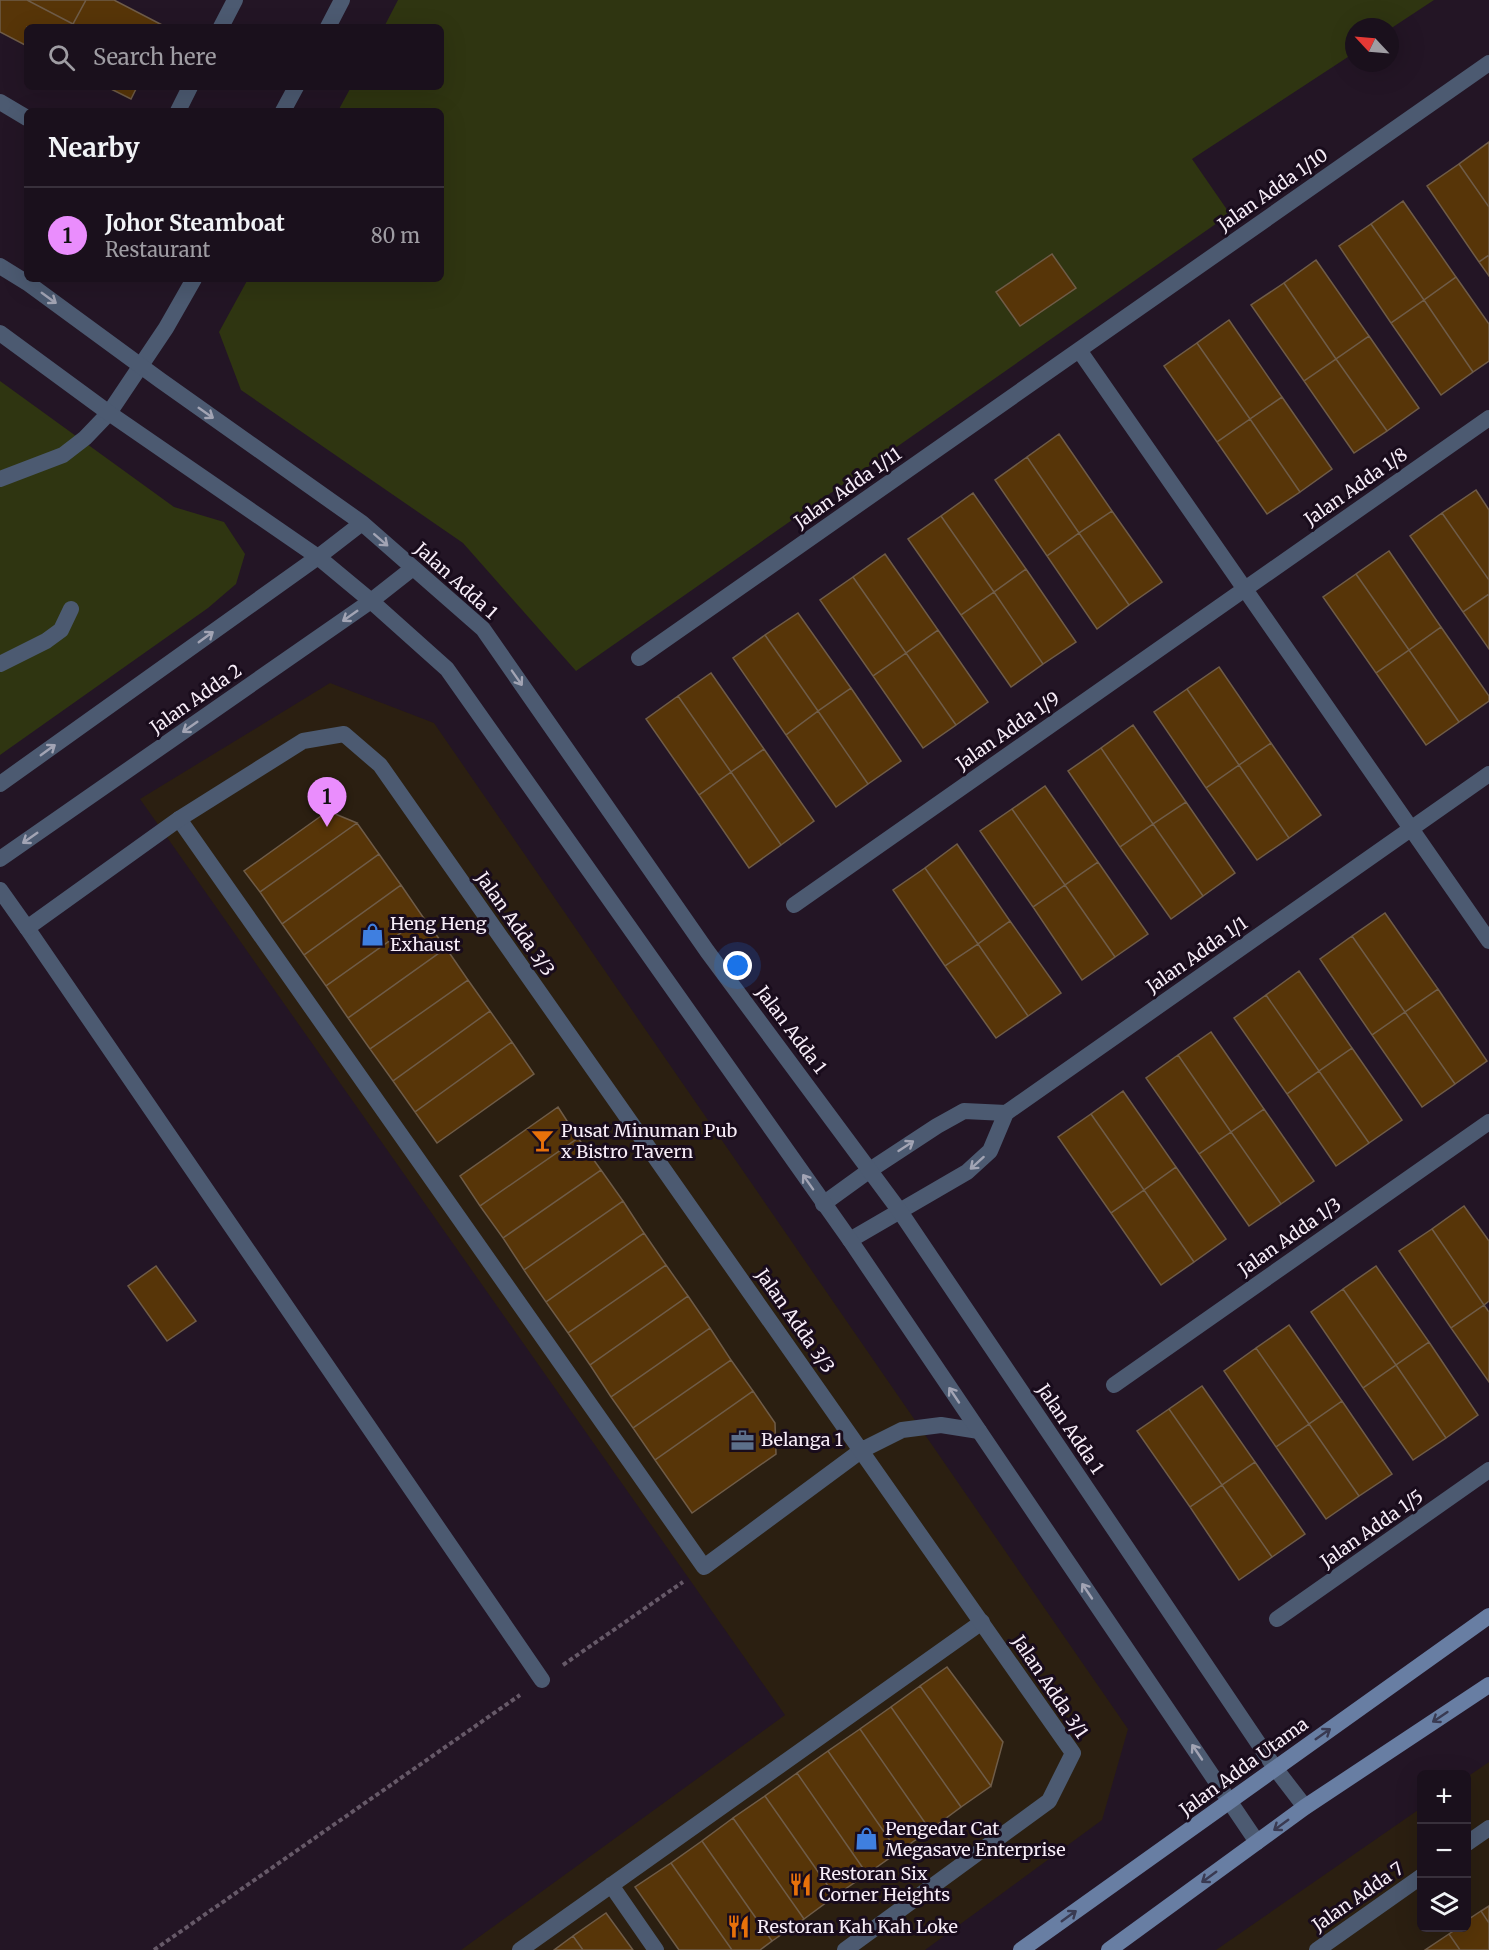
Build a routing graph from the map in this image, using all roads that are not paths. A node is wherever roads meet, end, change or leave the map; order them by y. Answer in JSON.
{"nodes":[{"id":1,"x":235,"y":0,"type":"edge"},
{"id":2,"x":342,"y":0,"type":"edge"},
{"id":3,"x":223,"y":24,"type":"edge"},
{"id":4,"x":330,"y":24,"type":"edge"},
{"id":5,"x":1489,"y":63,"type":"edge"},
{"id":6,"x":188,"y":90,"type":"edge"},
{"id":7,"x":294,"y":90,"type":"edge"},
{"id":8,"x":0,"y":102,"type":"edge"},
{"id":9,"x":180,"y":108,"type":"edge"},
{"id":10,"x":285,"y":108,"type":"edge"},
{"id":11,"x":24,"y":116,"type":"edge"},
{"id":12,"x":0,"y":266,"type":"edge"},
{"id":13,"x":24,"y":281,"type":"edge"},
{"id":14,"x":26,"y":282,"type":"edge"},
{"id":15,"x":192,"y":282,"type":"edge"},
{"id":16,"x":0,"y":333,"type":"edge"},
{"id":17,"x":1079,"y":350,"type":"junction"},
{"id":18,"x":142,"y":366,"type":"junction"},
{"id":19,"x":109,"y":412,"type":"junction"},
{"id":20,"x":1489,"y":418,"type":"edge"},
{"id":21,"x":0,"y":479,"type":"edge"},
{"id":22,"x":362,"y":523,"type":"junction"},
{"id":23,"x":318,"y":557,"type":"junction"},
{"id":24,"x":413,"y":567,"type":"junction"},
{"id":25,"x":1245,"y":589,"type":"junction"},
{"id":26,"x":371,"y":601,"type":"junction"},
{"id":27,"x":71,"y":609,"type":"dead end"},
{"id":28,"x":639,"y":658,"type":"dead end"},
{"id":29,"x":0,"y":663,"type":"edge"},
{"id":30,"x":1489,"y":774,"type":"edge"},
{"id":31,"x":0,"y":784,"type":"edge"},
{"id":32,"x":179,"y":819,"type":"junction"},
{"id":33,"x":1411,"y":829,"type":"junction"},
{"id":34,"x":0,"y":859,"type":"edge"},
{"id":35,"x":0,"y":890,"type":"edge"},
{"id":36,"x":794,"y":905,"type":"dead end"},
{"id":37,"x":27,"y":928,"type":"junction"},
{"id":38,"x":1489,"y":941,"type":"edge"},
{"id":39,"x":1006,"y":1113,"type":"junction"},
{"id":40,"x":1489,"y":1122,"type":"edge"},
{"id":41,"x":870,"y":1170,"type":"junction"},
{"id":42,"x":824,"y":1204,"type":"junction"},
{"id":43,"x":899,"y":1210,"type":"junction"},
{"id":44,"x":850,"y":1240,"type":"junction"},
{"id":45,"x":1114,"y":1385,"type":"dead end"},
{"id":46,"x":979,"y":1431,"type":"junction"},
{"id":47,"x":861,"y":1450,"type":"junction"},
{"id":48,"x":1489,"y":1470,"type":"edge"},
{"id":49,"x":1489,"y":1616,"type":"edge"},
{"id":50,"x":1277,"y":1619,"type":"dead end"},
{"id":51,"x":982,"y":1622,"type":"junction"},
{"id":52,"x":542,"y":1680,"type":"road end"},
{"id":53,"x":1489,"y":1685,"type":"edge"},
{"id":54,"x":1275,"y":1768,"type":"junction"},
{"id":55,"x":1229,"y":1801,"type":"junction"},
{"id":56,"x":1305,"y":1807,"type":"junction"},
{"id":57,"x":1489,"y":1828,"type":"edge"},
{"id":58,"x":1471,"y":1841,"type":"edge"},
{"id":59,"x":1257,"y":1842,"type":"junction"},
{"id":60,"x":1419,"y":1878,"type":"edge"},
{"id":61,"x":610,"y":1885,"type":"junction"},
{"id":62,"x":520,"y":1950,"type":"edge"},
{"id":63,"x":656,"y":1950,"type":"edge"},
{"id":64,"x":845,"y":1950,"type":"edge"},
{"id":65,"x":1021,"y":1950,"type":"edge"},
{"id":66,"x":1109,"y":1950,"type":"edge"},
{"id":67,"x":1317,"y":1950,"type":"edge"}],
"edges":[{"from":1,"to":3,"type":"street"},
{"from":2,"to":4,"type":"street"},
{"from":5,"to":17,"type":"street","name":"Jalan Adda 1/10"},
{"from":6,"to":9,"type":"street"},
{"from":7,"to":10,"type":"street"},
{"from":8,"to":11,"type":"street"},
{"from":12,"to":13,"type":"street","name":"Jalan Adda 1","one_way":true},
{"from":14,"to":18,"type":"street","name":"Jalan Adda 1","one_way":true},
{"from":15,"to":18,"type":"street"},
{"from":16,"to":19,"type":"street"},
{"from":17,"to":25,"type":"street"},
{"from":17,"to":28,"type":"street","name":"Jalan Adda 1/11"},
{"from":18,"to":19,"type":"street"},
{"from":18,"to":22,"type":"street","name":"Jalan Adda 1","one_way":true},
{"from":19,"to":21,"type":"street"},
{"from":19,"to":23,"type":"street"},
{"from":20,"to":25,"type":"street","name":"Jalan Adda 1/8"},
{"from":22,"to":23,"type":"street"},
{"from":22,"to":24,"type":"street","name":"Jalan Adda 1","one_way":true},
{"from":23,"to":26,"type":"street"},
{"from":31,"to":23,"type":"street","one_way":true},
{"from":24,"to":26,"type":"street","name":"Jalan Adda 2"},
{"from":24,"to":41,"type":"street","name":"Jalan Adda 1","one_way":true},
{"from":25,"to":33,"type":"street"},
{"from":25,"to":36,"type":"street","name":"Jalan Adda 1/9"},
{"from":26,"to":34,"type":"street","name":"Jalan Adda 2","one_way":true},
{"from":42,"to":26,"type":"street","one_way":true},
{"from":27,"to":29,"type":"street"},
{"from":30,"to":33,"type":"street","name":"Jalan Adda 1/1"},
{"from":32,"to":37,"type":"street","name":"Jalan Adda 3/3"},
{"from":32,"to":47,"type":"street","name":"Jalan Adda 3/3"},
{"from":32,"to":47,"type":"street"},
{"from":33,"to":38,"type":"street"},
{"from":33,"to":39,"type":"street","name":"Jalan Adda 1/1"},
{"from":35,"to":37,"type":"street"},
{"from":37,"to":52,"type":"street"},
{"from":41,"to":39,"type":"street","one_way":true},
{"from":39,"to":43,"type":"street","one_way":true},
{"from":40,"to":45,"type":"street","name":"Jalan Adda 1/3"},
{"from":41,"to":42,"type":"street"},
{"from":41,"to":43,"type":"street","name":"Jalan Adda 1"},
{"from":42,"to":44,"type":"street"},
{"from":43,"to":44,"type":"street"},
{"from":43,"to":54,"type":"street","name":"Jalan Adda 1"},
{"from":46,"to":44,"type":"street","one_way":true},
{"from":46,"to":47,"type":"street"},
{"from":55,"to":46,"type":"street","one_way":true},
{"from":47,"to":51,"type":"street","name":"Jalan Adda 3/1"},
{"from":48,"to":50,"type":"street","name":"Jalan Adda 1/5"},
{"from":54,"to":49,"type":"main road","name":"Jalan Adda Utama","one_way":true},
{"from":51,"to":61,"type":"street"},
{"from":51,"to":64,"type":"street","name":"Jalan Adda 3/1"},
{"from":53,"to":56,"type":"main road","one_way":true},
{"from":54,"to":55,"type":"main road","name":"Jalan Adda Utama"},
{"from":54,"to":56,"type":"street","name":"Jalan Adda 1"},
{"from":55,"to":59,"type":"street"},
{"from":65,"to":55,"type":"main road","name":"Jalan Adda Utama","one_way":true},
{"from":56,"to":59,"type":"main road","one_way":true},
{"from":57,"to":58,"type":"street"},
{"from":59,"to":66,"type":"main road","one_way":true},
{"from":60,"to":67,"type":"street","name":"Jalan Adda 7"},
{"from":61,"to":62,"type":"street"},
{"from":61,"to":63,"type":"street"}]}
